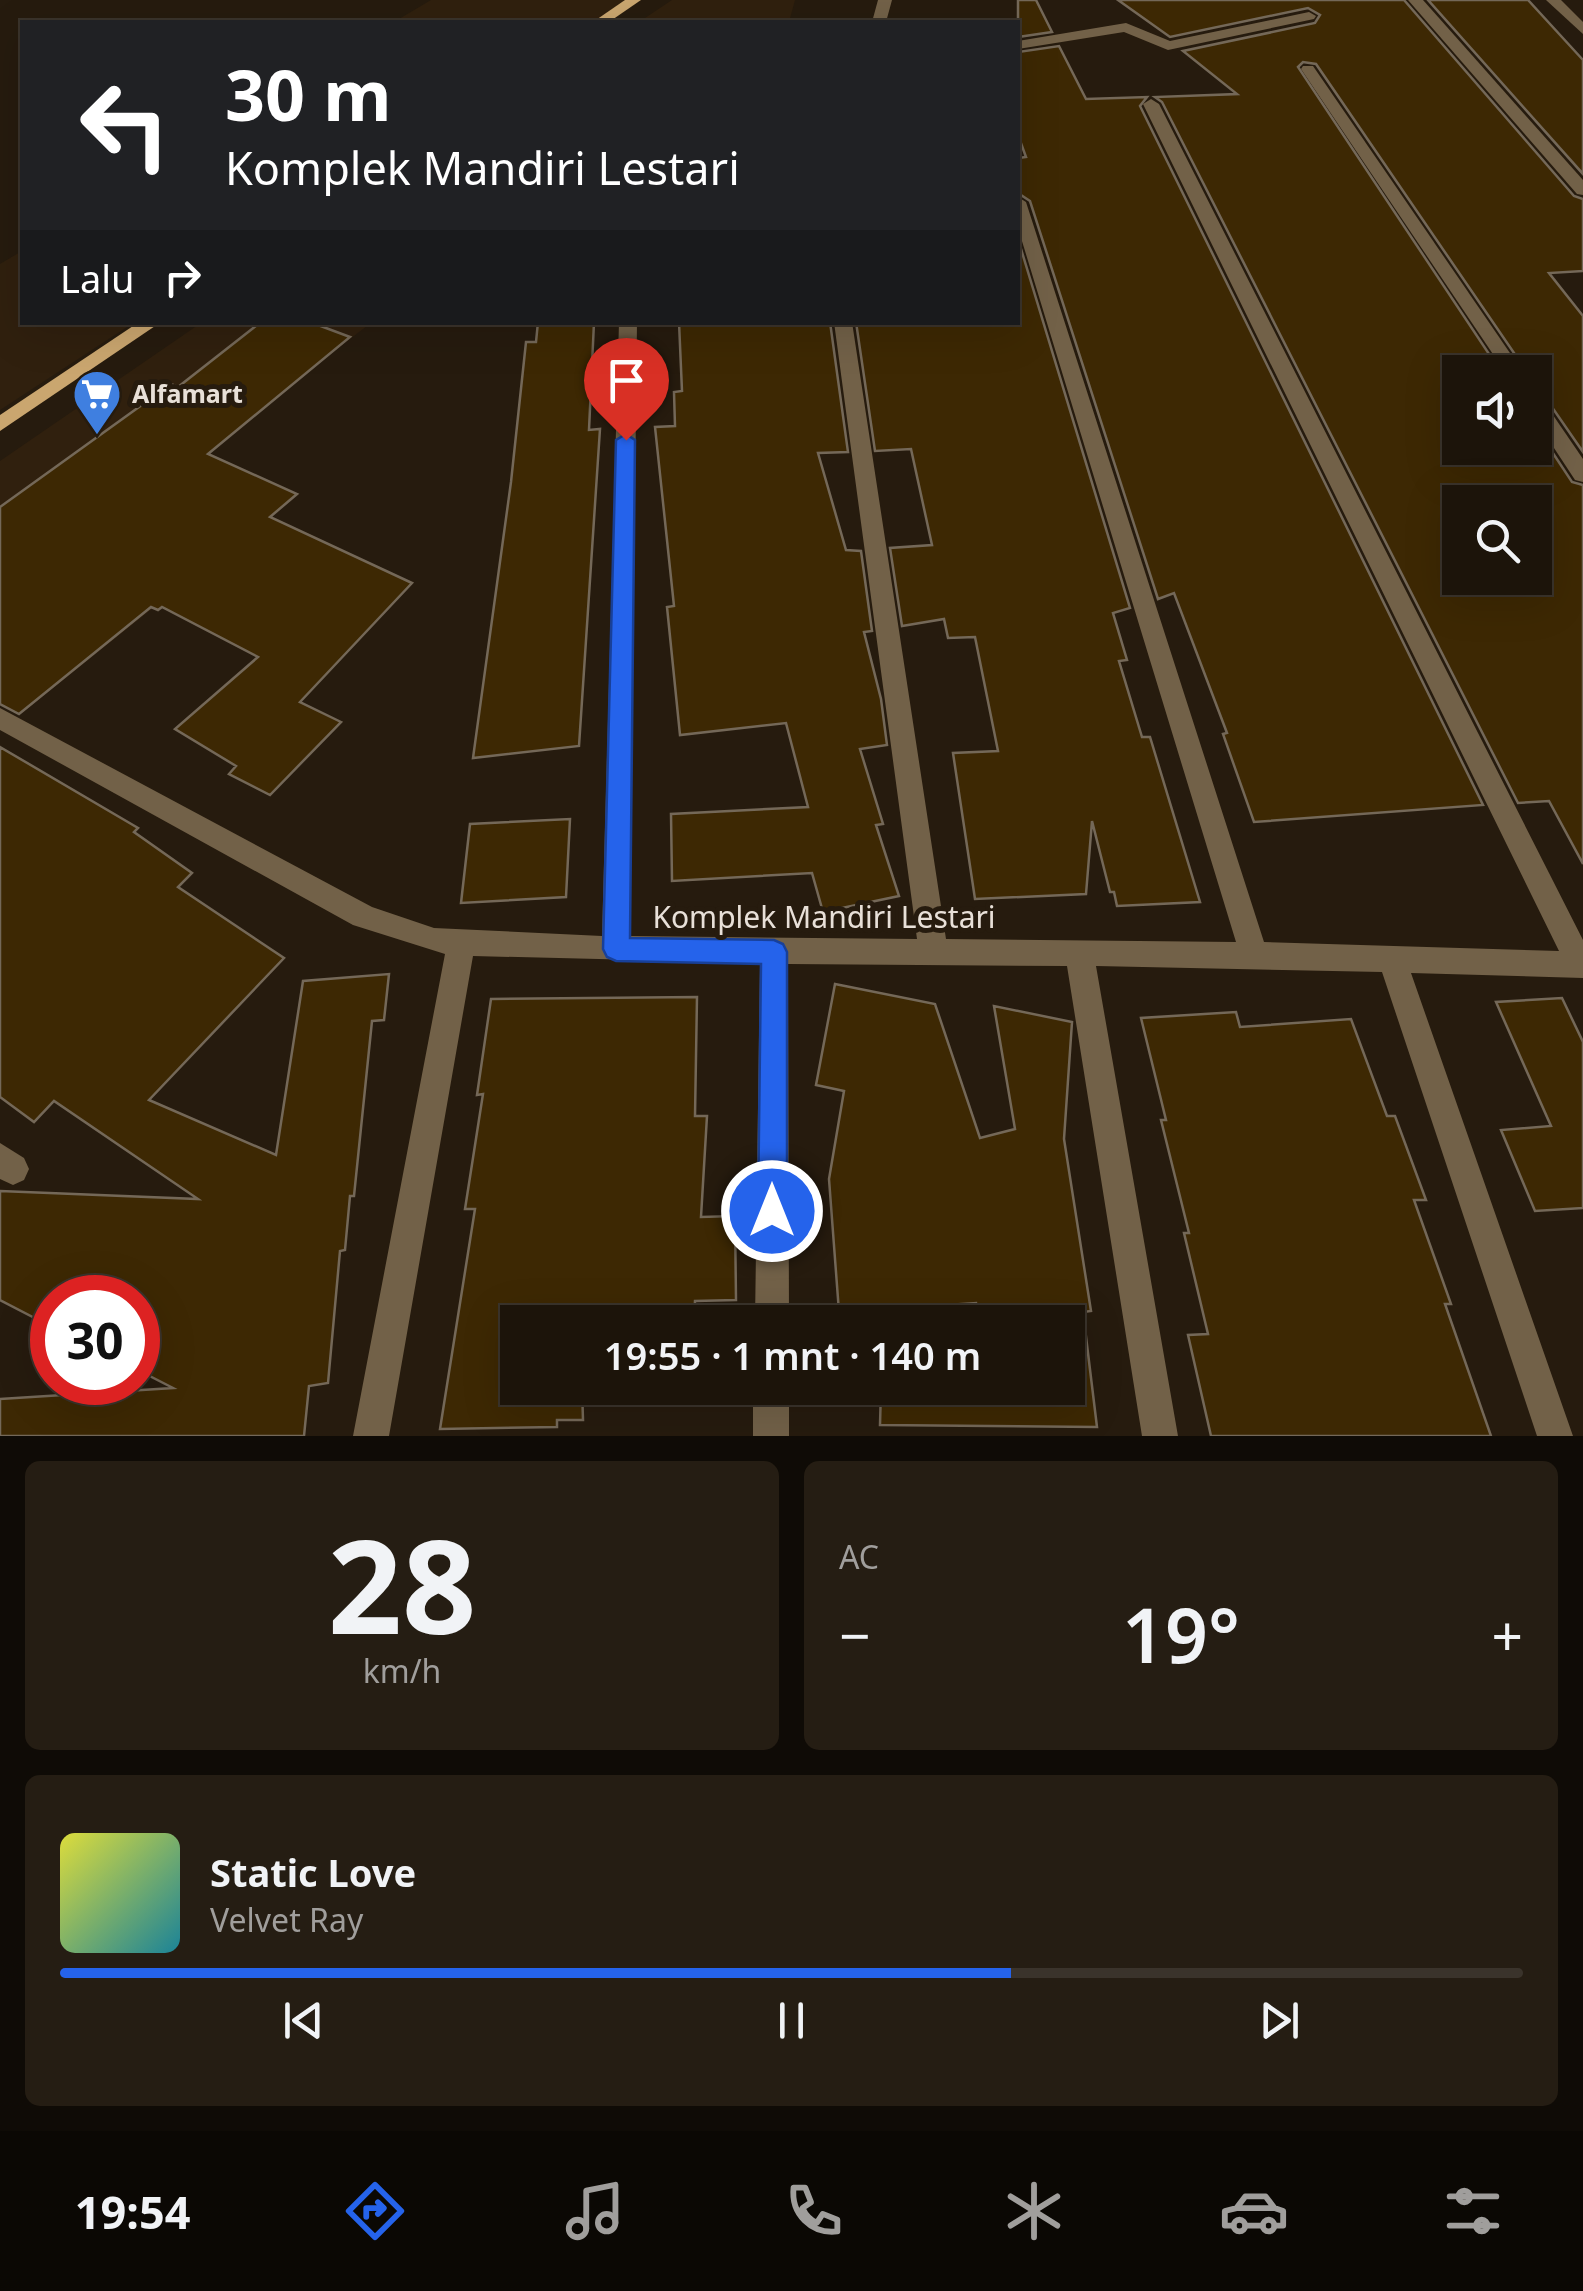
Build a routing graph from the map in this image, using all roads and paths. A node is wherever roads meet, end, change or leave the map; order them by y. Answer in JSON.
{"nodes":[{"id":1,"x":634,"y":0,"type":"edge"},
{"id":2,"x":1415,"y":0,"type":"edge"},
{"id":3,"x":1553,"y":0,"type":"edge"},
{"id":4,"x":1309,"y":16,"type":"dead end"},
{"id":5,"x":603,"y":20,"type":"edge"},
{"id":6,"x":1583,"y":30,"type":"edge"},
{"id":7,"x":1020,"y":45,"type":"edge"},
{"id":8,"x":1308,"y":68,"type":"dead end"},
{"id":9,"x":1150,"y":104,"type":"dead end"},
{"id":10,"x":1583,"y":190,"type":"edge"},
{"id":11,"x":1020,"y":208,"type":"edge"},
{"id":12,"x":148,"y":325,"type":"edge"},
{"id":13,"x":628,"y":325,"type":"edge"},
{"id":14,"x":842,"y":325,"type":"edge"},
{"id":15,"x":1502,"y":355,"type":"edge"},
{"id":16,"x":0,"y":424,"type":"edge"},
{"id":17,"x":1552,"y":429,"type":"edge"},
{"id":18,"x":1583,"y":475,"type":"edge"},
{"id":19,"x":0,"y":718,"type":"edge"},
{"id":20,"x":461,"y":944,"type":"junction"},
{"id":21,"x":616,"y":949,"type":"junction"},
{"id":22,"x":933,"y":950,"type":"junction"},
{"id":23,"x":774,"y":952,"type":"junction"},
{"id":24,"x":1078,"y":953,"type":"junction"},
{"id":25,"x":1254,"y":955,"type":"junction"},
{"id":26,"x":1392,"y":960,"type":"junction"},
{"id":27,"x":1582,"y":965,"type":"edge"},
{"id":28,"x":772,"y":1305,"type":"edge"},
{"id":29,"x":772,"y":1405,"type":"edge"},
{"id":30,"x":371,"y":1436,"type":"edge"},
{"id":31,"x":771,"y":1436,"type":"edge"},
{"id":32,"x":1160,"y":1436,"type":"edge"},
{"id":33,"x":1555,"y":1436,"type":"edge"}],
"edges":[{"from":1,"to":5,"type":"main road"},
{"from":2,"to":10,"type":"street"},
{"from":3,"to":6,"type":"street"},
{"from":4,"to":7,"type":"street"},
{"from":8,"to":15,"type":"street"},
{"from":9,"to":27,"type":"street"},
{"from":11,"to":25,"type":"street"},
{"from":12,"to":16,"type":"main road"},
{"from":13,"to":21,"type":"street"},
{"from":14,"to":22,"type":"street"},
{"from":17,"to":18,"type":"street"},
{"from":19,"to":20,"type":"street","name":"Komplek Mandiri Lestari"},
{"from":20,"to":21,"type":"street","name":"Komplek Mandiri Lestari"},
{"from":20,"to":30,"type":"street"},
{"from":21,"to":23,"type":"street","name":"Komplek Mandiri Lestari"},
{"from":22,"to":23,"type":"street","name":"Komplek Mandiri Lestari"},
{"from":22,"to":24,"type":"street","name":"Komplek Mandiri Lestari"},
{"from":23,"to":28,"type":"street"},
{"from":24,"to":25,"type":"street","name":"Komplek Mandiri Lestari"},
{"from":24,"to":32,"type":"street"},
{"from":25,"to":26,"type":"street","name":"Komplek Mandiri Lestari"},
{"from":26,"to":27,"type":"street","name":"Komplek Mandiri Lestari"},
{"from":26,"to":33,"type":"street"},
{"from":29,"to":31,"type":"street"}]}
